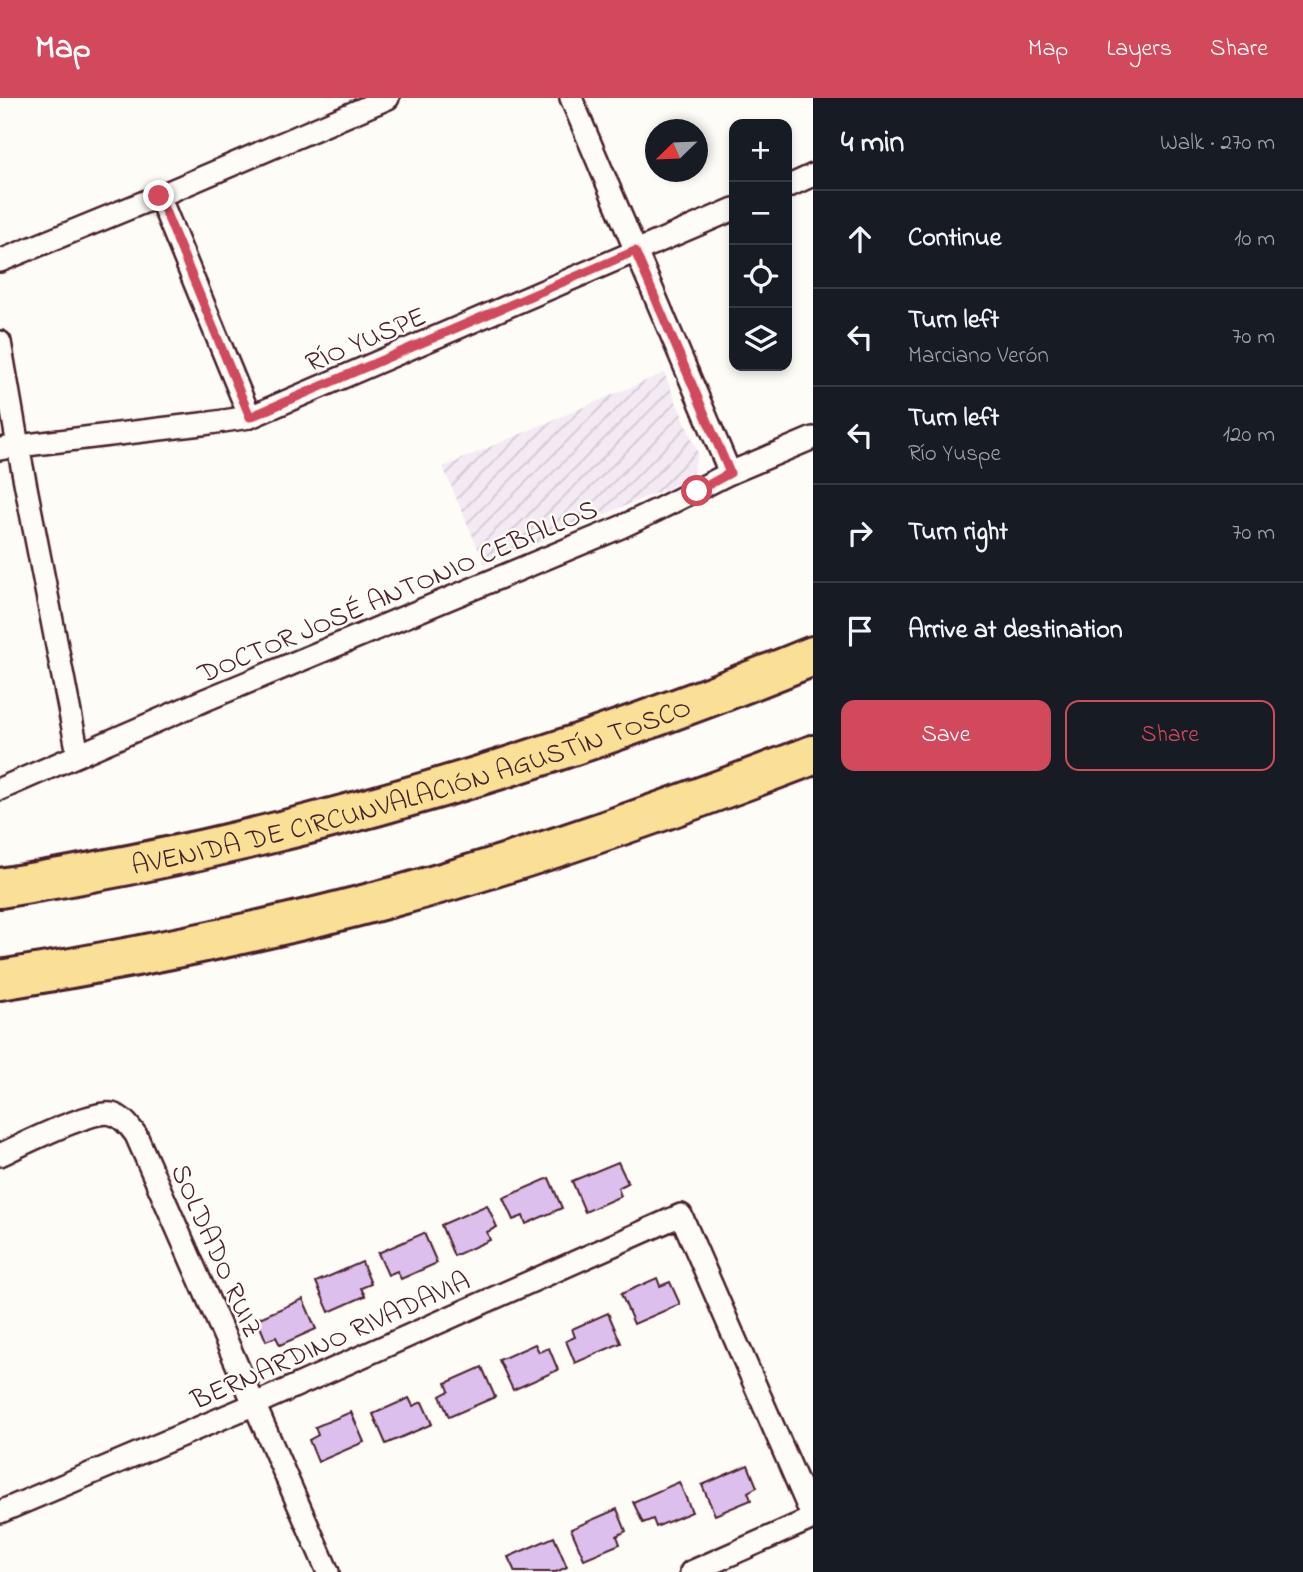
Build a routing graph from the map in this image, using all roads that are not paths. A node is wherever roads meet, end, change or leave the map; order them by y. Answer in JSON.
{"nodes":[{"id":1,"x":388,"y":98,"type":"edge"},
{"id":2,"x":571,"y":98,"type":"edge"},
{"id":3,"x":813,"y":175,"type":"edge"},
{"id":4,"x":792,"y":185,"type":"edge"},
{"id":5,"x":159,"y":196,"type":"junction"},
{"id":6,"x":729,"y":211,"type":"edge"},
{"id":7,"x":635,"y":251,"type":"junction"},
{"id":8,"x":0,"y":261,"type":"edge"},
{"id":9,"x":0,"y":341,"type":"edge"},
{"id":10,"x":250,"y":417,"type":"junction"},
{"id":11,"x":813,"y":438,"type":"edge"},
{"id":12,"x":9,"y":447,"type":"edge"},
{"id":13,"x":730,"y":473,"type":"junction"},
{"id":14,"x":813,"y":656,"type":"edge"},
{"id":15,"x":78,"y":754,"type":"junction"},
{"id":16,"x":813,"y":755,"type":"edge"},
{"id":17,"x":0,"y":789,"type":"edge"},
{"id":18,"x":0,"y":888,"type":"edge"},
{"id":19,"x":0,"y":980,"type":"edge"},
{"id":20,"x":0,"y":1154,"type":"edge"},
{"id":21,"x":255,"y":1404,"type":"junction"},
{"id":22,"x":0,"y":1512,"type":"edge"},
{"id":23,"x":813,"y":1518,"type":"edge"},
{"id":24,"x":328,"y":1572,"type":"edge"},
{"id":25,"x":691,"y":1572,"type":"edge"}],
"edges":[{"from":1,"to":5,"type":"street"},
{"from":2,"to":7,"type":"street"},
{"from":3,"to":4,"type":"street"},
{"from":5,"to":8,"type":"street"},
{"from":5,"to":10,"type":"street"},
{"from":6,"to":7,"type":"street","name":"RÍO YUSPE"},
{"from":7,"to":10,"type":"street","name":"RÍO YUSPE"},
{"from":7,"to":13,"type":"street"},
{"from":9,"to":12,"type":"street"},
{"from":10,"to":12,"type":"street","name":"RÍO YUSPE"},
{"from":11,"to":13,"type":"street","name":"DOCTOR JOSÉ ANTONIO CEBALLOS"},
{"from":12,"to":15,"type":"street"},
{"from":13,"to":15,"type":"street","name":"DOCTOR JOSÉ ANTONIO CEBALLOS"},
{"from":14,"to":18,"type":"highway","name":"AVENIDA DE CIRCUNVALACIÓN AGUSTÍN TOSCO"},
{"from":15,"to":17,"type":"street","name":"DOCTOR JOSÉ ANTONIO CEBALLOS"},
{"from":16,"to":19,"type":"highway"},
{"from":20,"to":21,"type":"street","name":"SOLDADO RUIZ"},
{"from":21,"to":22,"type":"street","name":"BERNARDINO RIVADAVIA"},
{"from":21,"to":23,"type":"street","name":"BERNARDINO RIVADAVIA"},
{"from":21,"to":24,"type":"street","name":"SOLDADO RUIZ"},
{"from":23,"to":25,"type":"street"}]}
